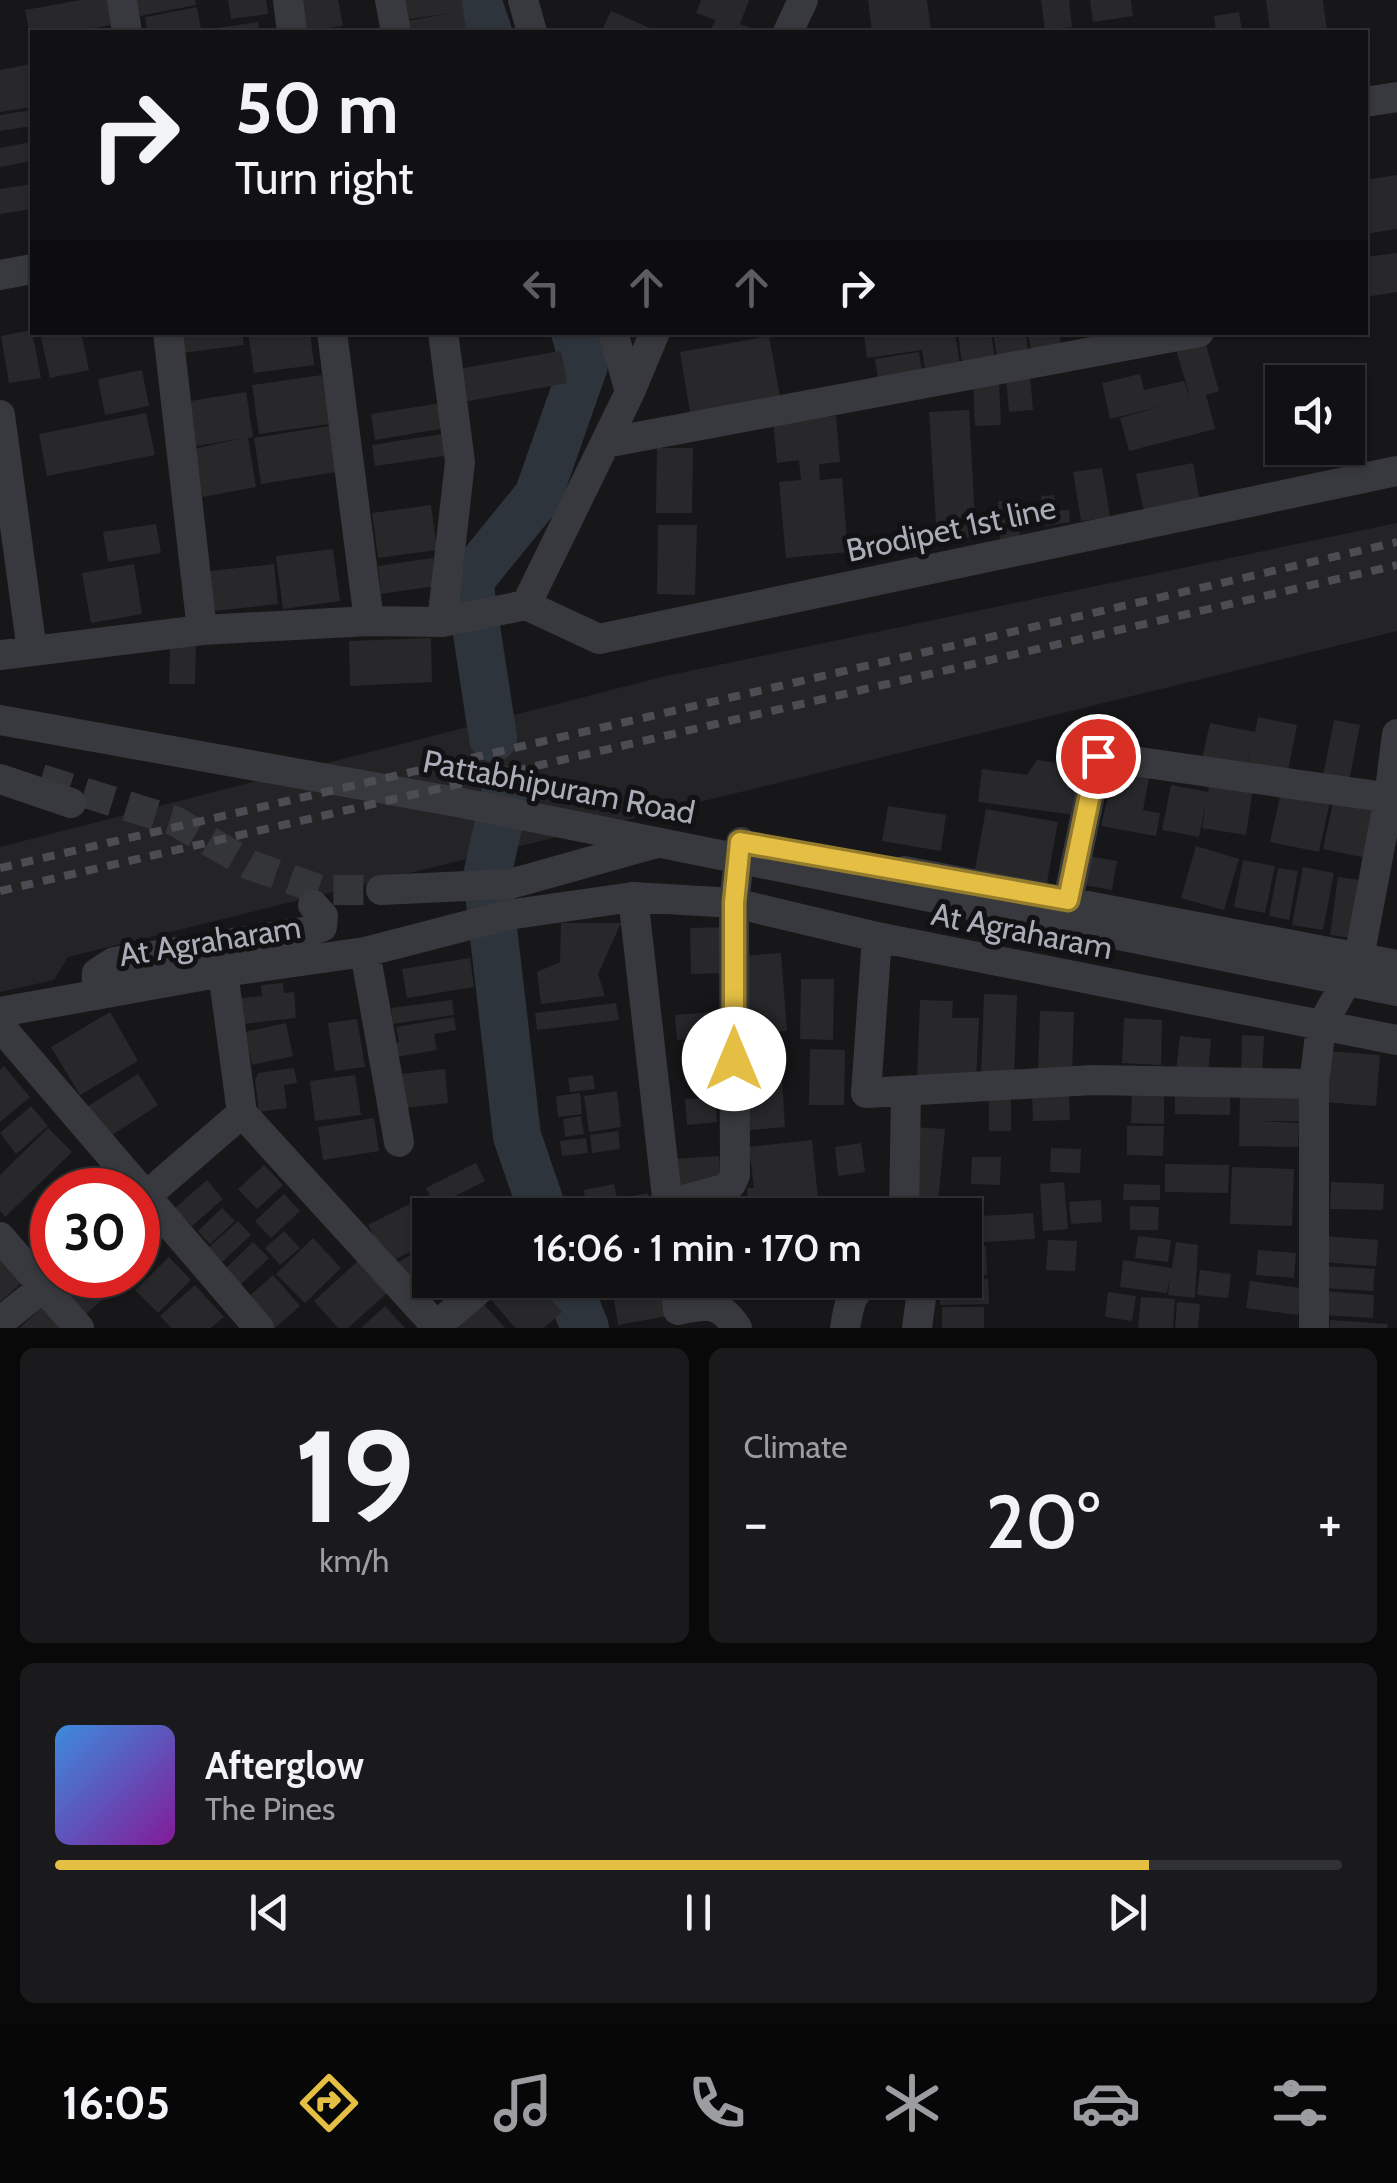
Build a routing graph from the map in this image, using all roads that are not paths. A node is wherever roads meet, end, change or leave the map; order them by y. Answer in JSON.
{"nodes":[{"id":1,"x":122,"y":0,"type":"edge"},
{"id":2,"x":288,"y":0,"type":"edge"},
{"id":3,"x":390,"y":0,"type":"edge"},
{"id":4,"x":523,"y":0,"type":"edge"},
{"id":5,"x":803,"y":0,"type":"edge"},
{"id":6,"x":127,"y":30,"type":"edge"},
{"id":7,"x":292,"y":30,"type":"edge"},
{"id":8,"x":396,"y":30,"type":"edge"},
{"id":9,"x":531,"y":30,"type":"edge"},
{"id":10,"x":789,"y":30,"type":"edge"},
{"id":11,"x":1397,"y":97,"type":"edge"},
{"id":12,"x":1368,"y":102,"type":"edge"},
{"id":13,"x":30,"y":269,"type":"edge"},
{"id":14,"x":0,"y":275,"type":"edge"},
{"id":15,"x":168,"y":335,"type":"edge"},
{"id":16,"x":332,"y":335,"type":"edge"},
{"id":17,"x":443,"y":335,"type":"edge"},
{"id":18,"x":615,"y":335,"type":"edge"},
{"id":19,"x":654,"y":335,"type":"edge"},
{"id":20,"x":1182,"y":335,"type":"edge"},
{"id":21,"x":630,"y":392,"type":"junction"},
{"id":22,"x":0,"y":415,"type":"edge"},
{"id":23,"x":605,"y":443,"type":"junction"},
{"id":24,"x":1397,"y":471,"type":"edge"},
{"id":25,"x":526,"y":605,"type":"junction"},
{"id":26,"x":370,"y":621,"type":"junction"},
{"id":27,"x":451,"y":621,"type":"junction"},
{"id":28,"x":202,"y":630,"type":"junction"},
{"id":29,"x":32,"y":652,"type":"junction"},
{"id":30,"x":0,"y":655,"type":"edge"},
{"id":31,"x":0,"y":720,"type":"edge"},
{"id":32,"x":1397,"y":734,"type":"edge"},
{"id":33,"x":0,"y":739,"type":"edge"},
{"id":34,"x":0,"y":779,"type":"edge"},
{"id":35,"x":1393,"y":799,"type":"edge"},
{"id":36,"x":72,"y":803,"type":"dead end"},
{"id":37,"x":740,"y":842,"type":"junction"},
{"id":38,"x":380,"y":890,"type":"tunnel mouth"},
{"id":39,"x":633,"y":897,"type":"junction"},
{"id":40,"x":1068,"y":900,"type":"junction"},
{"id":41,"x":734,"y":903,"type":"junction"},
{"id":42,"x":313,"y":905,"type":"dead end"},
{"id":43,"x":877,"y":937,"type":"junction"},
{"id":44,"x":365,"y":952,"type":"junction"},
{"id":45,"x":1360,"y":958,"type":"junction"},
{"id":46,"x":1397,"y":964,"type":"edge"},
{"id":47,"x":223,"y":972,"type":"junction"},
{"id":48,"x":1397,"y":991,"type":"edge"},
{"id":49,"x":96,"y":994,"type":"junction"},
{"id":50,"x":1397,"y":1007,"type":"edge"},
{"id":51,"x":0,"y":1012,"type":"edge"},
{"id":52,"x":0,"y":1026,"type":"edge"},
{"id":53,"x":1320,"y":1026,"type":"junction"},
{"id":54,"x":1397,"y":1040,"type":"edge"},
{"id":55,"x":1314,"y":1084,"type":"junction"},
{"id":56,"x":906,"y":1090,"type":"junction"},
{"id":57,"x":242,"y":1113,"type":"junction"},
{"id":58,"x":399,"y":1142,"type":"dead end"},
{"id":59,"x":115,"y":1168,"type":"edge"},
{"id":60,"x":160,"y":1184,"type":"edge"},
{"id":61,"x":667,"y":1198,"type":"edge"},
{"id":62,"x":700,"y":1198,"type":"edge"},
{"id":63,"x":904,"y":1198,"type":"edge"},
{"id":64,"x":160,"y":1221,"type":"edge"},
{"id":65,"x":0,"y":1237,"type":"edge"},
{"id":66,"x":30,"y":1264,"type":"edge"},
{"id":67,"x":30,"y":1298,"type":"edge"},
{"id":68,"x":60,"y":1298,"type":"edge"},
{"id":69,"x":469,"y":1298,"type":"edge"},
{"id":70,"x":677,"y":1298,"type":"edge"},
{"id":71,"x":852,"y":1298,"type":"edge"},
{"id":72,"x":921,"y":1298,"type":"edge"},
{"id":73,"x":0,"y":1322,"type":"edge"},
{"id":74,"x":436,"y":1327,"type":"edge"},
{"id":75,"x":79,"y":1328,"type":"edge"},
{"id":76,"x":259,"y":1328,"type":"edge"},
{"id":77,"x":736,"y":1328,"type":"edge"},
{"id":78,"x":845,"y":1328,"type":"edge"},
{"id":79,"x":917,"y":1328,"type":"edge"},
{"id":80,"x":1314,"y":1328,"type":"edge"}],
"edges":[{"from":1,"to":6,"type":"street"},
{"from":2,"to":7,"type":"street"},
{"from":3,"to":8,"type":"street"},
{"from":4,"to":9,"type":"street"},
{"from":5,"to":10,"type":"street"},
{"from":11,"to":12,"type":"street"},
{"from":13,"to":14,"type":"street"},
{"from":15,"to":28,"type":"street"},
{"from":16,"to":26,"type":"street"},
{"from":17,"to":27,"type":"street"},
{"from":18,"to":21,"type":"street"},
{"from":19,"to":21,"type":"street"},
{"from":20,"to":23,"type":"street"},
{"from":21,"to":23,"type":"street"},
{"from":22,"to":29,"type":"street"},
{"from":23,"to":25,"type":"street"},
{"from":24,"to":25,"type":"street","name":"Brodipet 1st line"},
{"from":25,"to":27,"type":"street"},
{"from":26,"to":27,"type":"street"},
{"from":26,"to":28,"type":"street"},
{"from":28,"to":29,"type":"street"},
{"from":29,"to":30,"type":"street"},
{"from":31,"to":48,"type":"street","name":"Pattabhipuram Road"},
{"from":32,"to":35,"type":"street"},
{"from":33,"to":50,"type":"street","name":"Pattabhipuram Road"},
{"from":34,"to":36,"type":"street"},
{"from":35,"to":40,"type":"street"},
{"from":35,"to":45,"type":"street"},
{"from":37,"to":38,"type":"street"},
{"from":37,"to":40,"type":"street"},
{"from":37,"to":41,"type":"street"},
{"from":39,"to":41,"type":"street","name":"At Agraharam"},
{"from":39,"to":44,"type":"street","name":"At Agraharam"},
{"from":39,"to":61,"type":"street"},
{"from":40,"to":45,"type":"street"},
{"from":41,"to":43,"type":"street","name":"At Agraharam"},
{"from":41,"to":62,"type":"street"},
{"from":42,"to":49,"type":"street"},
{"from":43,"to":53,"type":"street","name":"At Agraharam"},
{"from":43,"to":56,"type":"street"},
{"from":44,"to":47,"type":"street","name":"At Agraharam"},
{"from":44,"to":58,"type":"street"},
{"from":45,"to":46,"type":"street"},
{"from":45,"to":53,"type":"street"},
{"from":47,"to":49,"type":"street","name":"At Agraharam"},
{"from":47,"to":57,"type":"street"},
{"from":49,"to":51,"type":"street","name":"At Agraharam"},
{"from":52,"to":59,"type":"street"},
{"from":53,"to":54,"type":"street","name":"At Agraharam"},
{"from":53,"to":55,"type":"street"},
{"from":55,"to":56,"type":"street"},
{"from":55,"to":80,"type":"street"},
{"from":56,"to":63,"type":"street"},
{"from":57,"to":60,"type":"street"},
{"from":57,"to":74,"type":"street"},
{"from":64,"to":76,"type":"street"},
{"from":65,"to":66,"type":"street"},
{"from":67,"to":73,"type":"street"},
{"from":68,"to":75,"type":"street"},
{"from":69,"to":74,"type":"street"},
{"from":70,"to":77,"type":"street"},
{"from":71,"to":78,"type":"street"},
{"from":72,"to":79,"type":"street"}]}
